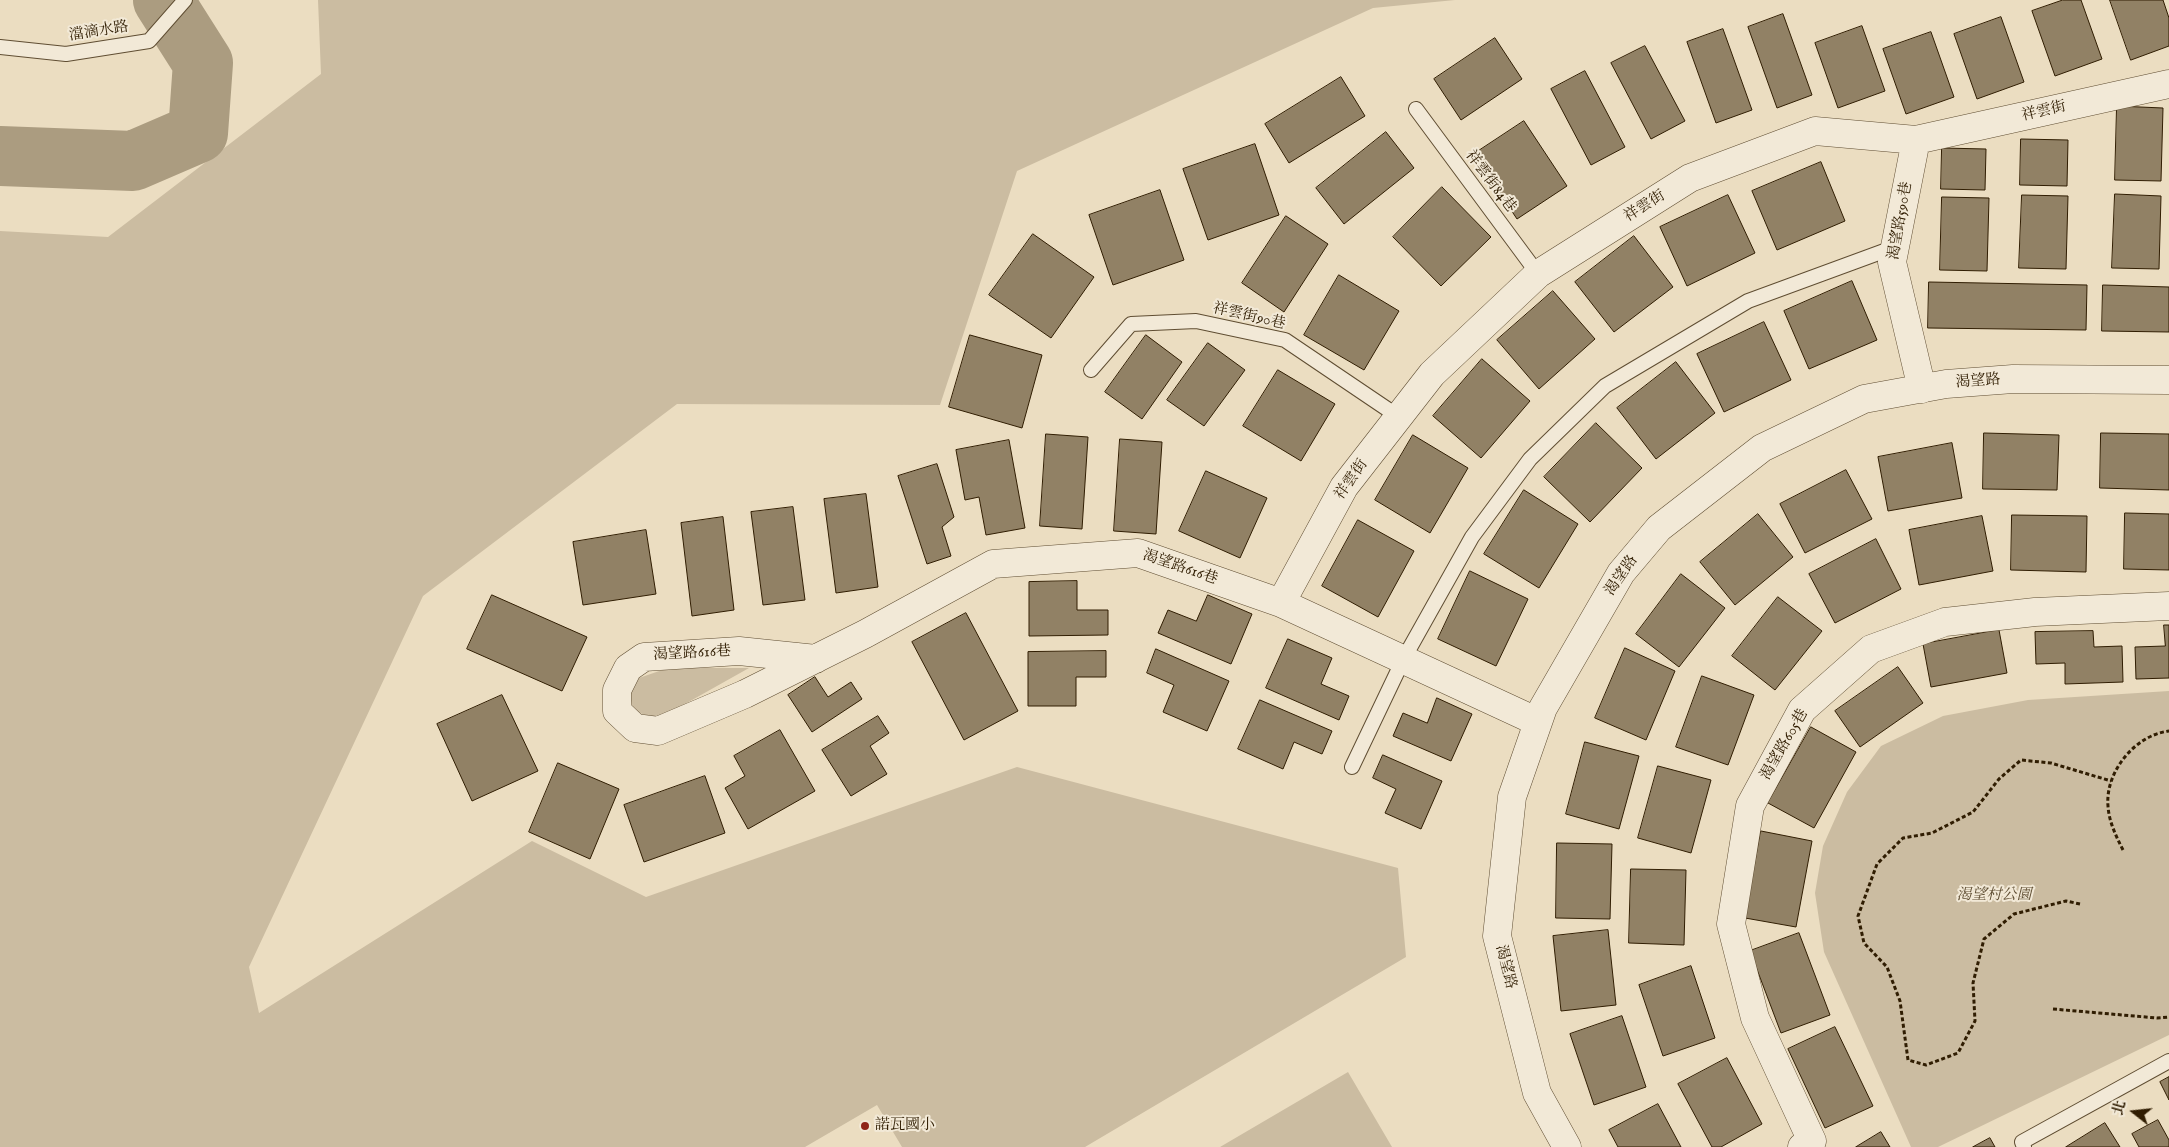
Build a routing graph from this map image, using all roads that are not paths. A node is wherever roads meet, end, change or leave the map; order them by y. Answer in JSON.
{"nodes":[{"id":1,"x":185,"y":0,"type":"edge"},
{"id":2,"x":0,"y":47,"type":"edge"},
{"id":3,"x":2169,"y":84,"type":"edge"},
{"id":4,"x":1416,"y":109,"type":"dead end"},
{"id":5,"x":1916,"y":140,"type":"junction"},
{"id":6,"x":1895,"y":247,"type":"junction"},
{"id":7,"x":1538,"y":274,"type":"junction"},
{"id":8,"x":1091,"y":370,"type":"dead end"},
{"id":9,"x":2169,"y":380,"type":"edge"},
{"id":10,"x":1922,"y":389,"type":"junction"},
{"id":11,"x":1399,"y":417,"type":"junction"},
{"id":12,"x":1281,"y":604,"type":"junction"},
{"id":13,"x":2169,"y":606,"type":"edge"},
{"id":14,"x":816,"y":659,"type":"junction"},
{"id":15,"x":1403,"y":660,"type":"junction"},
{"id":16,"x":1538,"y":722,"type":"junction"},
{"id":17,"x":1352,"y":767,"type":"dead end"},
{"id":18,"x":2169,"y":1061,"type":"edge"},
{"id":19,"x":2023,"y":1145,"type":"edge"},
{"id":20,"x":1567,"y":1147,"type":"edge"},
{"id":21,"x":1802,"y":1147,"type":"edge"}],
"edges":[{"from":1,"to":2,"type":"lane","name":"澢滴水路"},
{"from":3,"to":5,"type":"street","name":"祥雲街"},
{"from":4,"to":7,"type":"lane","name":"祥雲街84巷"},
{"from":5,"to":6,"type":"street","name":"渴望路590巷"},
{"from":5,"to":7,"type":"street","name":"祥雲街"},
{"from":6,"to":10,"type":"street","name":"渴望路590巷"},
{"from":6,"to":15,"type":"lane"},
{"from":7,"to":11,"type":"street","name":"祥雲街"},
{"from":8,"to":11,"type":"lane","name":"祥雲街90巷"},
{"from":9,"to":10,"type":"street","name":"渴望路"},
{"from":10,"to":16,"type":"street","name":"渴望路"},
{"from":11,"to":12,"type":"street","name":"祥雲街"},
{"from":12,"to":14,"type":"street","name":"渴望路616巷"},
{"from":12,"to":15,"type":"street","name":"渴望路616巷"},
{"from":13,"to":21,"type":"street","name":"渴望路605巷"},
{"from":14,"to":14,"type":"street","name":"渴望路616巷"},
{"from":15,"to":16,"type":"street","name":"渴望路616巷"},
{"from":15,"to":17,"type":"lane"},
{"from":16,"to":20,"type":"street","name":"渴望路"},
{"from":18,"to":19,"type":"lane"}]}
